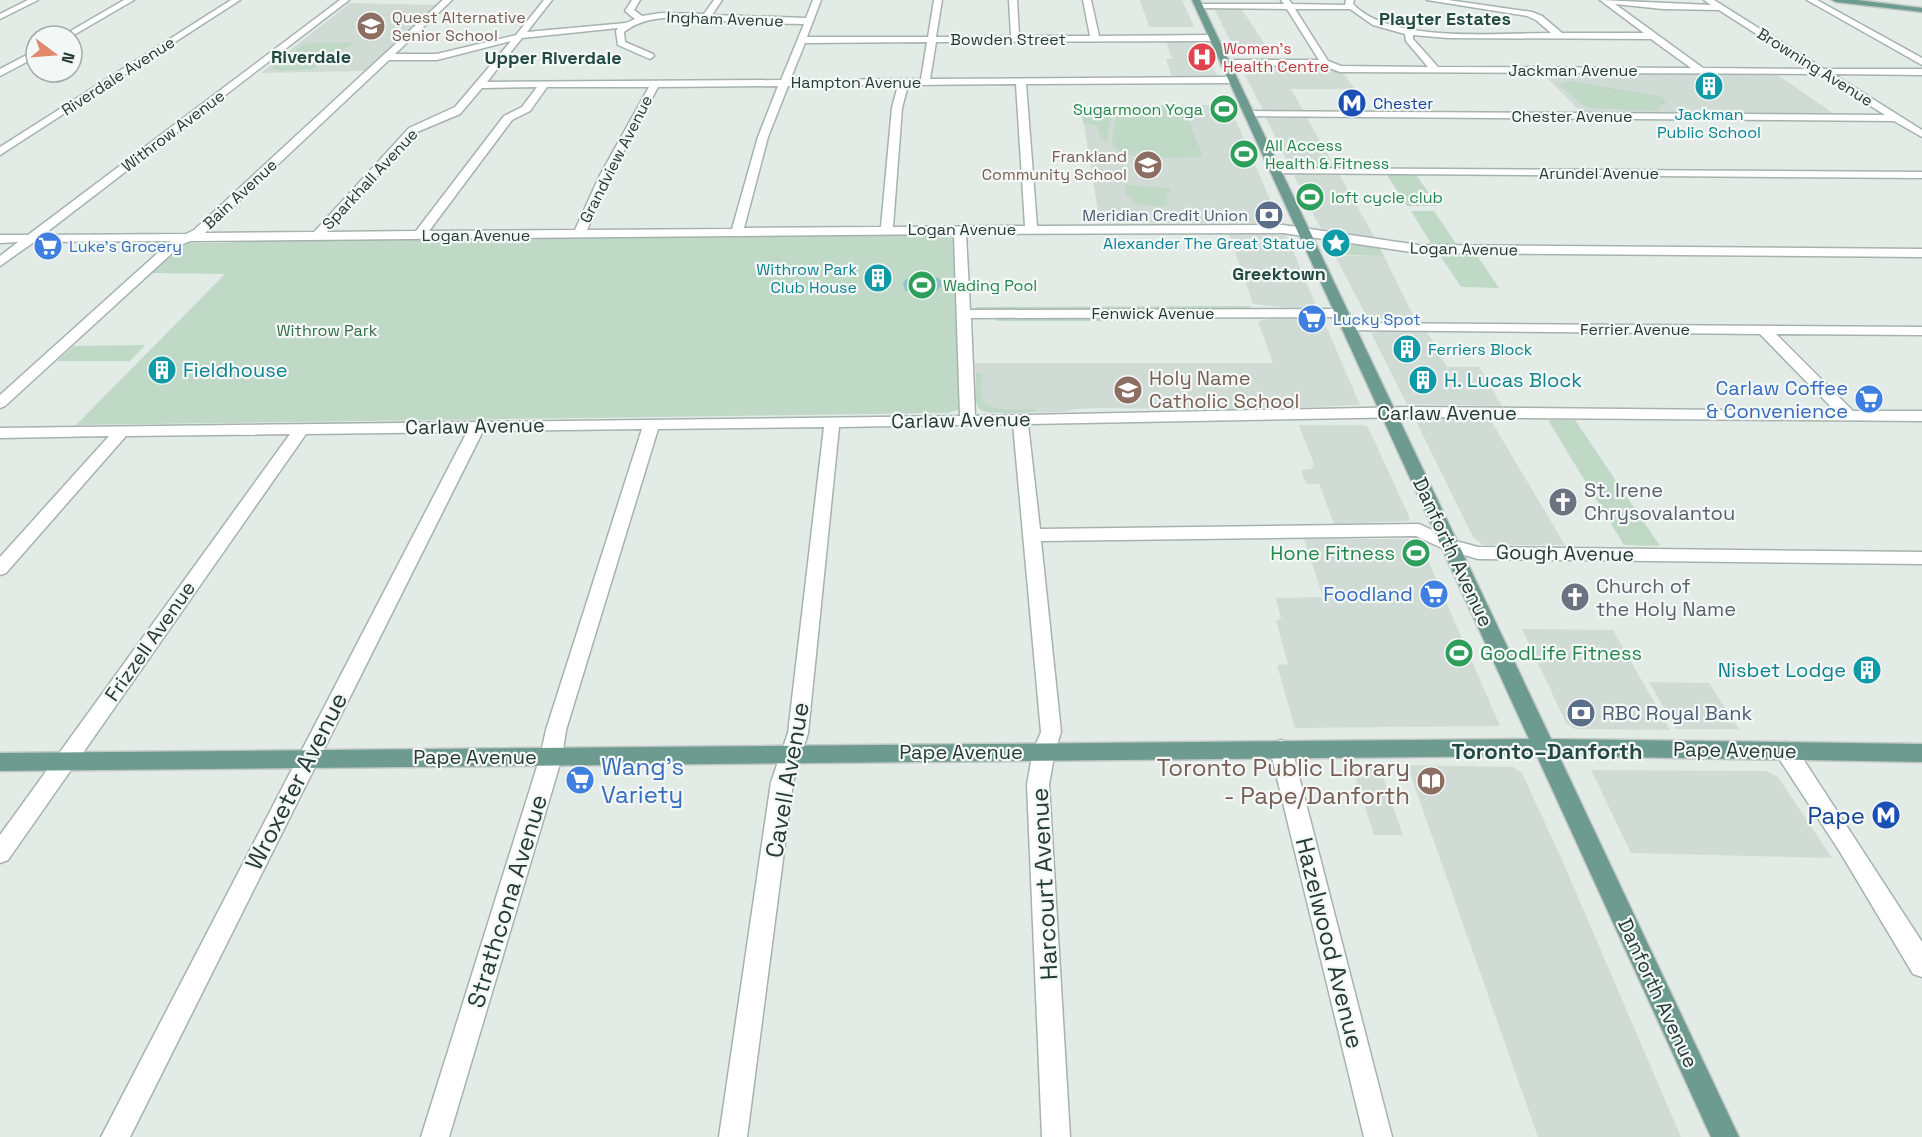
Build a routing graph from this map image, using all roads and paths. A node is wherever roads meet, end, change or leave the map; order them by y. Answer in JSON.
{"nodes":[{"id":1,"x":34,"y":0,"type":"edge"},
{"id":2,"x":130,"y":0,"type":"edge"},
{"id":3,"x":236,"y":0,"type":"edge"},
{"id":4,"x":345,"y":0,"type":"edge"},
{"id":5,"x":448,"y":0,"type":"edge"},
{"id":6,"x":548,"y":0,"type":"edge"},
{"id":7,"x":636,"y":0,"type":"edge"},
{"id":8,"x":718,"y":0,"type":"edge"},
{"id":9,"x":818,"y":0,"type":"edge"},
{"id":10,"x":938,"y":0,"type":"edge"},
{"id":11,"x":1013,"y":0,"type":"edge"},
{"id":12,"x":1087,"y":0,"type":"edge"},
{"id":13,"x":1431,"y":0,"type":"edge"},
{"id":14,"x":1604,"y":0,"type":"edge"},
{"id":15,"x":1708,"y":0,"type":"edge"},
{"id":16,"x":1811,"y":0,"type":"edge"},
{"id":17,"x":1836,"y":0,"type":"edge"},
{"id":18,"x":1610,"y":1,"type":"edge"},
{"id":19,"x":1198,"y":3,"type":"edge"},
{"id":20,"x":1287,"y":3,"type":"edge"},
{"id":21,"x":1350,"y":3,"type":"edge"},
{"id":22,"x":1721,"y":8,"type":"junction"},
{"id":23,"x":1922,"y":10,"type":"edge"},
{"id":24,"x":0,"y":17,"type":"edge"},
{"id":25,"x":706,"y":17,"type":"junction"},
{"id":26,"x":641,"y":19,"type":"junction"},
{"id":27,"x":809,"y":21,"type":"junction"},
{"id":28,"x":625,"y":25,"type":"junction"},
{"id":29,"x":84,"y":26,"type":"edge"},
{"id":30,"x":1409,"y":32,"type":"junction"},
{"id":31,"x":520,"y":36,"type":"junction"},
{"id":32,"x":1560,"y":36,"type":"junction"},
{"id":33,"x":1653,"y":36,"type":"junction"},
{"id":34,"x":1213,"y":38,"type":"junction"},
{"id":35,"x":932,"y":39,"type":"junction"},
{"id":36,"x":1015,"y":39,"type":"junction"},
{"id":37,"x":1095,"y":39,"type":"junction"},
{"id":38,"x":802,"y":40,"type":"junction"},
{"id":39,"x":650,"y":56,"type":"dead end"},
{"id":40,"x":386,"y":57,"type":"junction"},
{"id":41,"x":24,"y":60,"type":"edge"},
{"id":42,"x":1922,"y":62,"type":"edge"},
{"id":43,"x":1224,"y":63,"type":"junction"},
{"id":44,"x":1325,"y":63,"type":"junction"},
{"id":45,"x":1436,"y":70,"type":"junction"},
{"id":46,"x":1701,"y":71,"type":"junction"},
{"id":47,"x":1822,"y":72,"type":"junction"},
{"id":48,"x":1922,"y":72,"type":"edge"},
{"id":49,"x":0,"y":73,"type":"edge"},
{"id":50,"x":1021,"y":81,"type":"junction"},
{"id":51,"x":1233,"y":81,"type":"junction"},
{"id":52,"x":904,"y":82,"type":"junction"},
{"id":53,"x":925,"y":82,"type":"junction"},
{"id":54,"x":784,"y":83,"type":"junction"},
{"id":55,"x":545,"y":84,"type":"junction"},
{"id":56,"x":654,"y":84,"type":"junction"},
{"id":57,"x":479,"y":85,"type":"junction"},
{"id":58,"x":1249,"y":114,"type":"junction"},
{"id":59,"x":1896,"y":117,"type":"junction"},
{"id":60,"x":1922,"y":134,"type":"edge"},
{"id":61,"x":0,"y":152,"type":"edge"},
{"id":62,"x":1276,"y":171,"type":"junction"},
{"id":63,"x":1922,"y":175,"type":"edge"},
{"id":64,"x":887,"y":229,"type":"junction"},
{"id":65,"x":960,"y":229,"type":"junction"},
{"id":66,"x":1031,"y":229,"type":"junction"},
{"id":67,"x":1303,"y":231,"type":"junction"},
{"id":68,"x":737,"y":232,"type":"junction"},
{"id":69,"x":579,"y":234,"type":"junction"},
{"id":70,"x":420,"y":235,"type":"junction"},
{"id":71,"x":317,"y":236,"type":"junction"},
{"id":72,"x":188,"y":237,"type":"junction"},
{"id":73,"x":0,"y":238,"type":"edge"},
{"id":74,"x":31,"y":239,"type":"junction"},
{"id":75,"x":1922,"y":253,"type":"edge"},
{"id":76,"x":0,"y":262,"type":"edge"},
{"id":77,"x":964,"y":314,"type":"junction"},
{"id":78,"x":1345,"y":320,"type":"junction"},
{"id":79,"x":1764,"y":330,"type":"junction"},
{"id":80,"x":1922,"y":331,"type":"edge"},
{"id":81,"x":0,"y":403,"type":"edge"},
{"id":82,"x":1388,"y":413,"type":"junction"},
{"id":83,"x":1848,"y":415,"type":"junction"},
{"id":84,"x":1916,"y":416,"type":"edge"},
{"id":85,"x":1020,"y":419,"type":"junction"},
{"id":86,"x":968,"y":420,"type":"junction"},
{"id":87,"x":832,"y":421,"type":"junction"},
{"id":88,"x":652,"y":423,"type":"junction"},
{"id":89,"x":478,"y":426,"type":"junction"},
{"id":90,"x":1922,"y":427,"type":"edge"},
{"id":91,"x":301,"y":429,"type":"junction"},
{"id":92,"x":122,"y":432,"type":"junction"},
{"id":93,"x":0,"y":433,"type":"edge"},
{"id":94,"x":1032,"y":535,"type":"junction"},
{"id":95,"x":1450,"y":546,"type":"junction"},
{"id":96,"x":1922,"y":558,"type":"edge"},
{"id":97,"x":0,"y":569,"type":"edge"},
{"id":98,"x":1544,"y":747,"type":"junction"},
{"id":99,"x":1281,"y":750,"type":"junction"},
{"id":100,"x":1044,"y":751,"type":"junction"},
{"id":101,"x":1786,"y":751,"type":"junction"},
{"id":102,"x":792,"y":753,"type":"junction"},
{"id":103,"x":1922,"y":753,"type":"edge"},
{"id":104,"x":308,"y":758,"type":"junction"},
{"id":105,"x":550,"y":758,"type":"junction"},
{"id":106,"x":65,"y":761,"type":"junction"},
{"id":107,"x":0,"y":762,"type":"edge"},
{"id":108,"x":0,"y":853,"type":"edge"},
{"id":109,"x":1922,"y":965,"type":"edge"},
{"id":110,"x":116,"y":1137,"type":"edge"},
{"id":111,"x":435,"y":1137,"type":"edge"},
{"id":112,"x":733,"y":1137,"type":"edge"},
{"id":113,"x":1056,"y":1137,"type":"edge"},
{"id":114,"x":1378,"y":1137,"type":"edge"},
{"id":115,"x":1725,"y":1137,"type":"edge"}],
"edges":[{"from":1,"to":24,"type":"street"},
{"from":2,"to":29,"type":"street"},
{"from":3,"to":61,"type":"street","name":"Riverdale Avenue"},
{"from":4,"to":74,"type":"street","name":"Withrow Avenue"},
{"from":5,"to":40,"type":"street","name":"Bain Avenue"},
{"from":6,"to":31,"type":"street","name":"Sparkhall Avenue"},
{"from":7,"to":26,"type":"street"},
{"from":8,"to":25,"type":"street"},
{"from":9,"to":27,"type":"street"},
{"from":10,"to":35,"type":"street"},
{"from":11,"to":36,"type":"street"},
{"from":12,"to":37,"type":"street"},
{"from":13,"to":32,"type":"street"},
{"from":14,"to":18,"type":"street"},
{"from":15,"to":22,"type":"street","name":"Browning Avenue"},
{"from":16,"to":42,"type":"street"},
{"from":17,"to":23,"type":"main road"},
{"from":18,"to":22,"type":"street"},
{"from":18,"to":33,"type":"street"},
{"from":19,"to":20,"type":"street"},
{"from":19,"to":34,"type":"main road","name":"Danforth Avenue"},
{"from":20,"to":21,"type":"street"},
{"from":20,"to":44,"type":"street"},
{"from":21,"to":30,"type":"street"},
{"from":22,"to":47,"type":"street","name":"Browning Avenue"},
{"from":25,"to":26,"type":"street","name":"Ingham Avenue"},
{"from":25,"to":27,"type":"street","name":"Ingham Avenue"},
{"from":26,"to":28,"type":"street","name":"Ingham Avenue"},
{"from":27,"to":38,"type":"street"},
{"from":28,"to":31,"type":"street"},
{"from":28,"to":39,"type":"street"},
{"from":30,"to":32,"type":"street"},
{"from":30,"to":45,"type":"street"},
{"from":31,"to":40,"type":"street"},
{"from":31,"to":57,"type":"street","name":"Sparkhall Avenue"},
{"from":32,"to":33,"type":"street"},
{"from":33,"to":46,"type":"street"},
{"from":34,"to":37,"type":"street","name":"Bowden Street"},
{"from":34,"to":43,"type":"main road","name":"Danforth Avenue"},
{"from":35,"to":36,"type":"street","name":"Bowden Street"},
{"from":35,"to":38,"type":"street","name":"Bowden Street"},
{"from":35,"to":53,"type":"street"},
{"from":36,"to":37,"type":"street","name":"Bowden Street"},
{"from":38,"to":54,"type":"street"},
{"from":40,"to":72,"type":"street","name":"Bain Avenue"},
{"from":41,"to":49,"type":"street"},
{"from":43,"to":44,"type":"street","name":"Jackman Avenue"},
{"from":43,"to":51,"type":"main road","name":"Danforth Avenue"},
{"from":44,"to":45,"type":"street","name":"Jackman Avenue"},
{"from":45,"to":46,"type":"street","name":"Jackman Avenue"},
{"from":46,"to":47,"type":"street","name":"Jackman Avenue"},
{"from":47,"to":48,"type":"street","name":"Jackman Avenue"},
{"from":47,"to":59,"type":"street","name":"Browning Avenue"},
{"from":50,"to":51,"type":"street","name":"Hampton Avenue"},
{"from":50,"to":53,"type":"street","name":"Hampton Avenue"},
{"from":50,"to":66,"type":"street"},
{"from":51,"to":58,"type":"main road","name":"Danforth Avenue"},
{"from":52,"to":53,"type":"street","name":"Hampton Avenue"},
{"from":52,"to":54,"type":"street","name":"Hampton Avenue"},
{"from":52,"to":64,"type":"street"},
{"from":54,"to":56,"type":"street","name":"Hampton Avenue"},
{"from":54,"to":68,"type":"street"},
{"from":55,"to":56,"type":"street","name":"Hampton Avenue"},
{"from":55,"to":57,"type":"street","name":"Hampton Avenue"},
{"from":55,"to":70,"type":"street"},
{"from":56,"to":69,"type":"street","name":"Grandview Avenue"},
{"from":57,"to":71,"type":"street","name":"Sparkhall Avenue"},
{"from":58,"to":59,"type":"street","name":"Chester Avenue"},
{"from":58,"to":62,"type":"main road","name":"Danforth Avenue"},
{"from":59,"to":60,"type":"street","name":"Browning Avenue"},
{"from":62,"to":63,"type":"street","name":"Arundel Avenue"},
{"from":62,"to":67,"type":"main road","name":"Danforth Avenue"},
{"from":64,"to":65,"type":"street","name":"Logan Avenue"},
{"from":64,"to":68,"type":"street","name":"Logan Avenue"},
{"from":65,"to":66,"type":"street","name":"Logan Avenue"},
{"from":65,"to":77,"type":"street"},
{"from":66,"to":67,"type":"street","name":"Logan Avenue"},
{"from":67,"to":75,"type":"street","name":"Logan Avenue"},
{"from":67,"to":78,"type":"main road","name":"Danforth Avenue"},
{"from":68,"to":69,"type":"street","name":"Logan Avenue"},
{"from":69,"to":70,"type":"street","name":"Logan Avenue"},
{"from":70,"to":71,"type":"street","name":"Logan Avenue"},
{"from":71,"to":72,"type":"street","name":"Logan Avenue"},
{"from":72,"to":74,"type":"street","name":"Logan Avenue"},
{"from":72,"to":81,"type":"street","name":"Bain Avenue"},
{"from":73,"to":74,"type":"street","name":"Logan Avenue"},
{"from":74,"to":76,"type":"street","name":"Withrow Avenue"},
{"from":77,"to":78,"type":"street","name":"Fenwick Avenue"},
{"from":77,"to":86,"type":"street"},
{"from":78,"to":79,"type":"street","name":"Ferrier Avenue"},
{"from":78,"to":82,"type":"main road","name":"Danforth Avenue"},
{"from":79,"to":80,"type":"street","name":"Ferrier Avenue"},
{"from":79,"to":83,"type":"street"},
{"from":82,"to":83,"type":"street","name":"Carlaw Avenue"},
{"from":82,"to":85,"type":"street","name":"Carlaw Avenue"},
{"from":82,"to":95,"type":"main road","name":"Danforth Avenue"},
{"from":83,"to":84,"type":"street","name":"Carlaw Avenue"},
{"from":84,"to":90,"type":"street"},
{"from":85,"to":86,"type":"street","name":"Carlaw Avenue"},
{"from":85,"to":94,"type":"street","name":"Harcourt Avenue"},
{"from":86,"to":87,"type":"street","name":"Carlaw Avenue"},
{"from":87,"to":88,"type":"street","name":"Carlaw Avenue"},
{"from":87,"to":102,"type":"street","name":"Cavell Avenue"},
{"from":88,"to":89,"type":"street","name":"Carlaw Avenue"},
{"from":88,"to":105,"type":"street","name":"Strathcona Avenue"},
{"from":89,"to":91,"type":"street","name":"Carlaw Avenue"},
{"from":89,"to":104,"type":"street","name":"Wroxeter Avenue"},
{"from":91,"to":92,"type":"street","name":"Carlaw Avenue"},
{"from":91,"to":106,"type":"street","name":"Frizzell Avenue"},
{"from":92,"to":93,"type":"street","name":"Carlaw Avenue"},
{"from":92,"to":97,"type":"street"},
{"from":94,"to":95,"type":"street","name":"Gough Avenue"},
{"from":94,"to":100,"type":"street","name":"Harcourt Avenue"},
{"from":95,"to":96,"type":"street","name":"Gough Avenue"},
{"from":95,"to":98,"type":"main road","name":"Danforth Avenue"},
{"from":98,"to":99,"type":"main road","name":"Pape Avenue"},
{"from":98,"to":101,"type":"main road","name":"Pape Avenue"},
{"from":98,"to":115,"type":"main road","name":"Danforth Avenue"},
{"from":99,"to":100,"type":"main road","name":"Pape Avenue"},
{"from":99,"to":114,"type":"street","name":"Hazelwood Avenue"},
{"from":100,"to":102,"type":"main road","name":"Pape Avenue"},
{"from":100,"to":113,"type":"street","name":"Harcourt Avenue"},
{"from":101,"to":103,"type":"main road","name":"Pape Avenue"},
{"from":101,"to":109,"type":"street"},
{"from":102,"to":105,"type":"main road","name":"Pape Avenue"},
{"from":102,"to":112,"type":"street","name":"Cavell Avenue"},
{"from":104,"to":105,"type":"main road","name":"Pape Avenue"},
{"from":104,"to":106,"type":"main road","name":"Pape Avenue"},
{"from":104,"to":110,"type":"street","name":"Wroxeter Avenue"},
{"from":105,"to":111,"type":"street","name":"Strathcona Avenue"},
{"from":106,"to":107,"type":"main road","name":"Pape Avenue"},
{"from":106,"to":108,"type":"street","name":"Frizzell Avenue"}]}
